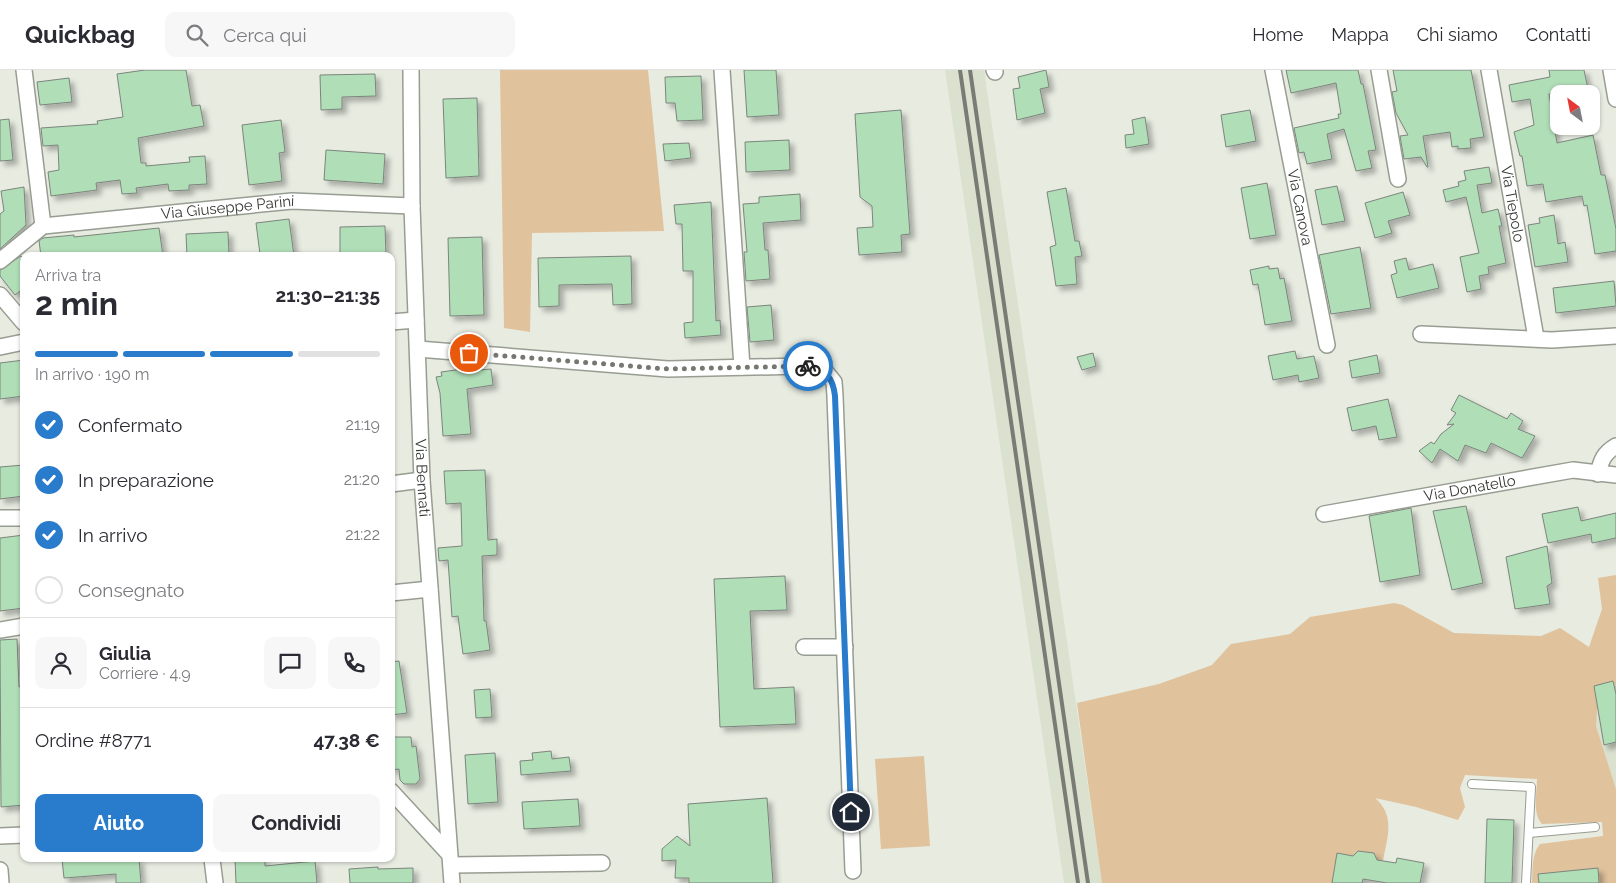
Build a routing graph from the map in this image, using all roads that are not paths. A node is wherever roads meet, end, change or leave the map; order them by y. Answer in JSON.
{"nodes":[{"id":1,"x":24,"y":70,"type":"edge"},
{"id":2,"x":411,"y":70,"type":"edge"},
{"id":3,"x":722,"y":70,"type":"edge"},
{"id":4,"x":1273,"y":70,"type":"edge"},
{"id":5,"x":1379,"y":70,"type":"edge"},
{"id":6,"x":1489,"y":70,"type":"edge"},
{"id":7,"x":1611,"y":70,"type":"edge"},
{"id":8,"x":1616,"y":99,"type":"edge"},
{"id":9,"x":1398,"y":179,"type":"dead end"},
{"id":10,"x":412,"y":206,"type":"junction"},
{"id":11,"x":43,"y":226,"type":"junction"},
{"id":12,"x":0,"y":261,"type":"edge"},
{"id":13,"x":0,"y":295,"type":"edge"},
{"id":14,"x":20,"y":319,"type":"edge"},
{"id":15,"x":416,"y":320,"type":"junction"},
{"id":16,"x":395,"y":322,"type":"edge"},
{"id":17,"x":1421,"y":334,"type":"dead end"},
{"id":18,"x":1616,"y":336,"type":"edge"},
{"id":19,"x":1536,"y":338,"type":"junction"},
{"id":20,"x":20,"y":343,"type":"edge"},
{"id":21,"x":1327,"y":345,"type":"dead end"},
{"id":22,"x":0,"y":346,"type":"edge"},
{"id":23,"x":418,"y":349,"type":"junction"},
{"id":24,"x":742,"y":367,"type":"junction"},
{"id":25,"x":1616,"y":446,"type":"edge"},
{"id":26,"x":1598,"y":474,"type":"junction"},
{"id":27,"x":1616,"y":476,"type":"edge"},
{"id":28,"x":422,"y":480,"type":"junction"},
{"id":29,"x":395,"y":483,"type":"edge"},
{"id":30,"x":1324,"y":514,"type":"dead end"},
{"id":31,"x":0,"y":518,"type":"edge"},
{"id":32,"x":20,"y":518,"type":"edge"},
{"id":33,"x":430,"y":589,"type":"junction"},
{"id":34,"x":395,"y":593,"type":"edge"},
{"id":35,"x":20,"y":627,"type":"edge"},
{"id":36,"x":0,"y":630,"type":"edge"},
{"id":37,"x":804,"y":647,"type":"dead end"},
{"id":38,"x":845,"y":647,"type":"junction"},
{"id":39,"x":1472,"y":784,"type":"dead end"},
{"id":40,"x":398,"y":809,"type":"edge"},
{"id":41,"x":1595,"y":827,"type":"dead end"},
{"id":42,"x":1529,"y":834,"type":"junction"},
{"id":43,"x":20,"y":835,"type":"edge"},
{"id":44,"x":0,"y":836,"type":"edge"},
{"id":45,"x":450,"y":859,"type":"junction"},
{"id":46,"x":212,"y":862,"type":"edge"},
{"id":47,"x":602,"y":863,"type":"dead end"},
{"id":48,"x":0,"y":870,"type":"edge"},
{"id":49,"x":853,"y":871,"type":"dead end"},
{"id":50,"x":1,"y":883,"type":"edge"},
{"id":51,"x":215,"y":883,"type":"edge"},
{"id":52,"x":452,"y":883,"type":"edge"},
{"id":53,"x":1526,"y":883,"type":"edge"}],
"edges":[{"from":1,"to":11,"type":"street"},
{"from":2,"to":10,"type":"street","name":"Via Bennati"},
{"from":3,"to":24,"type":"street"},
{"from":4,"to":21,"type":"street","name":"Via Canova"},
{"from":5,"to":9,"type":"street"},
{"from":6,"to":19,"type":"street","name":"Via Tiepolo"},
{"from":7,"to":8,"type":"street"},
{"from":10,"to":11,"type":"street","name":"Via Giuseppe Parini"},
{"from":10,"to":15,"type":"street","name":"Via Bennati"},
{"from":11,"to":12,"type":"street"},
{"from":13,"to":14,"type":"street"},
{"from":15,"to":16,"type":"street"},
{"from":15,"to":23,"type":"street","name":"Via Bennati"},
{"from":17,"to":19,"type":"street"},
{"from":18,"to":19,"type":"street"},
{"from":20,"to":22,"type":"street"},
{"from":23,"to":24,"type":"street"},
{"from":23,"to":28,"type":"street","name":"Via Bennati"},
{"from":24,"to":38,"type":"street"},
{"from":25,"to":26,"type":"street"},
{"from":26,"to":27,"type":"street","name":"Via Donatello"},
{"from":26,"to":30,"type":"street","name":"Via Donatello"},
{"from":28,"to":29,"type":"street"},
{"from":28,"to":33,"type":"street","name":"Via Bennati"},
{"from":31,"to":32,"type":"street"},
{"from":33,"to":34,"type":"street"},
{"from":33,"to":45,"type":"street","name":"Via Bennati"},
{"from":35,"to":36,"type":"street"},
{"from":37,"to":38,"type":"street"},
{"from":38,"to":49,"type":"street"},
{"from":39,"to":42,"type":"lane"},
{"from":40,"to":45,"type":"street"},
{"from":41,"to":42,"type":"lane"},
{"from":42,"to":53,"type":"lane"},
{"from":43,"to":44,"type":"street"},
{"from":45,"to":47,"type":"street"},
{"from":45,"to":52,"type":"street","name":"Via Bennati"},
{"from":46,"to":51,"type":"street"},
{"from":48,"to":50,"type":"street"}]}
